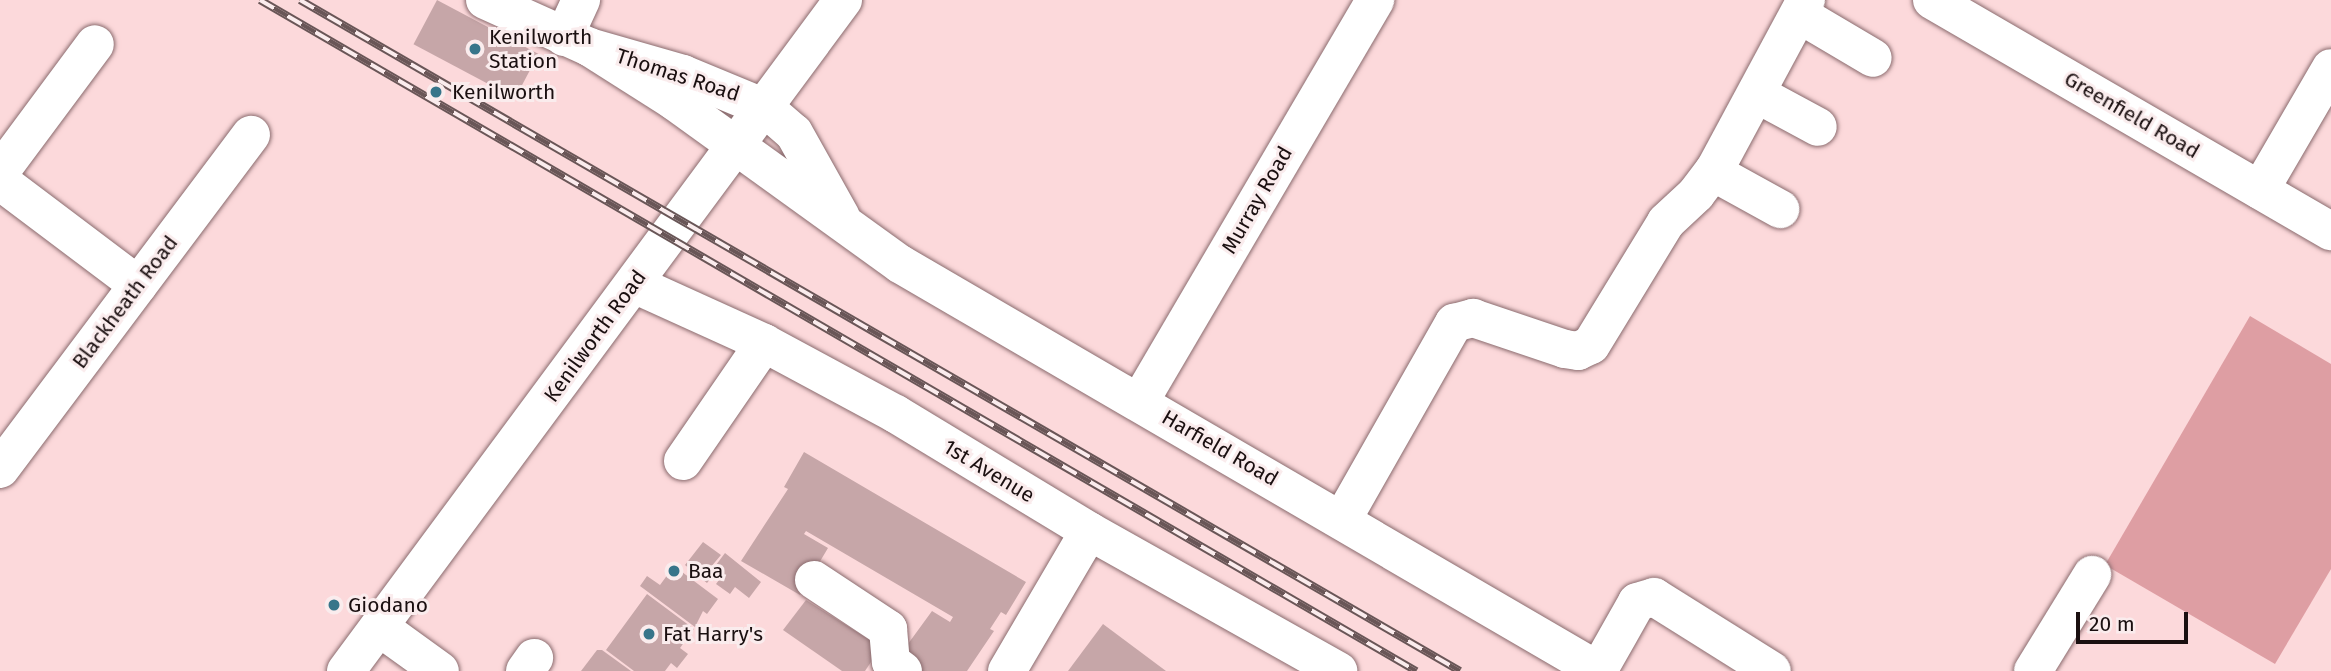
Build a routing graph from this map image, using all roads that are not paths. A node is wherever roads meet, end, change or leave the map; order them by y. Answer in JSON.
{"nodes":[{"id":1,"x":485,"y":0,"type":"edge"},
{"id":2,"x":581,"y":0,"type":"edge"},
{"id":3,"x":1375,"y":0,"type":"edge"},
{"id":4,"x":1932,"y":0,"type":"edge"},
{"id":5,"x":830,"y":5,"type":"edge"},
{"id":6,"x":1804,"y":8,"type":"edge"},
{"id":7,"x":576,"y":42,"type":"junction"},
{"id":8,"x":95,"y":44,"type":"dead end"},
{"id":9,"x":1873,"y":58,"type":"dead end"},
{"id":10,"x":2331,"y":68,"type":"edge"},
{"id":11,"x":1757,"y":94,"type":"junction"},
{"id":12,"x":765,"y":108,"type":"junction"},
{"id":13,"x":1818,"y":127,"type":"dead end"},
{"id":14,"x":251,"y":135,"type":"dead end"},
{"id":15,"x":737,"y":146,"type":"junction"},
{"id":16,"x":0,"y":172,"type":"edge"},
{"id":17,"x":1713,"y":172,"type":"junction"},
{"id":18,"x":0,"y":181,"type":"edge"},
{"id":19,"x":2260,"y":190,"type":"junction"},
{"id":20,"x":1780,"y":209,"type":"dead end"},
{"id":21,"x":843,"y":222,"type":"junction"},
{"id":22,"x":2331,"y":231,"type":"edge"},
{"id":23,"x":634,"y":284,"type":"junction"},
{"id":24,"x":138,"y":285,"type":"junction"},
{"id":25,"x":764,"y":343,"type":"junction"},
{"id":26,"x":1140,"y":401,"type":"junction"},
{"id":27,"x":683,"y":461,"type":"dead end"},
{"id":28,"x":0,"y":469,"type":"edge"},
{"id":29,"x":1342,"y":520,"type":"junction"},
{"id":30,"x":1089,"y":531,"type":"junction"},
{"id":31,"x":2092,"y":575,"type":"dead end"},
{"id":32,"x":814,"y":580,"type":"dead end"},
{"id":33,"x":379,"y":627,"type":"junction"},
{"id":34,"x":346,"y":671,"type":"edge"},
{"id":35,"x":440,"y":671,"type":"edge"},
{"id":36,"x":903,"y":671,"type":"edge"},
{"id":37,"x":1007,"y":671,"type":"edge"},
{"id":38,"x":1338,"y":671,"type":"edge"},
{"id":39,"x":1599,"y":671,"type":"edge"},
{"id":40,"x":1772,"y":671,"type":"edge"},
{"id":41,"x":2033,"y":671,"type":"edge"}],
"edges":[{"from":1,"to":7,"type":"street","name":"Thomas Road"},
{"from":2,"to":7,"type":"street"},
{"from":3,"to":26,"type":"street","name":"Murray Road"},
{"from":4,"to":19,"type":"street","name":"Greenfield Road"},
{"from":5,"to":12,"type":"street","name":"Kenilworth Road"},
{"from":6,"to":9,"type":"street"},
{"from":6,"to":11,"type":"street"},
{"from":7,"to":12,"type":"street","name":"Thomas Road"},
{"from":7,"to":15,"type":"street","name":"Thomas Road"},
{"from":8,"to":16,"type":"street"},
{"from":10,"to":19,"type":"street"},
{"from":11,"to":13,"type":"street"},
{"from":11,"to":17,"type":"street"},
{"from":12,"to":15,"type":"street","name":"Kenilworth Road"},
{"from":12,"to":21,"type":"street","name":"Harfield Road"},
{"from":14,"to":24,"type":"street","name":"Blackheath Road"},
{"from":15,"to":21,"type":"street","name":"Harfield Road"},
{"from":15,"to":23,"type":"street","name":"Kenilworth Road"},
{"from":17,"to":20,"type":"street"},
{"from":17,"to":29,"type":"street"},
{"from":18,"to":24,"type":"street"},
{"from":19,"to":22,"type":"street","name":"Greenfield Road"},
{"from":21,"to":26,"type":"street","name":"Harfield Road"},
{"from":23,"to":25,"type":"street","name":"1st Avenue"},
{"from":23,"to":33,"type":"street","name":"Kenilworth Road"},
{"from":24,"to":28,"type":"street","name":"Blackheath Road"},
{"from":25,"to":27,"type":"street"},
{"from":25,"to":30,"type":"street","name":"1st Avenue"},
{"from":26,"to":29,"type":"street","name":"Harfield Road"},
{"from":29,"to":39,"type":"street","name":"Harfield Road"},
{"from":30,"to":37,"type":"street"},
{"from":30,"to":38,"type":"street","name":"1st Avenue"},
{"from":31,"to":41,"type":"street"},
{"from":32,"to":36,"type":"street"},
{"from":33,"to":34,"type":"street","name":"Kenilworth Road"},
{"from":33,"to":35,"type":"street"},
{"from":39,"to":40,"type":"street"}]}
